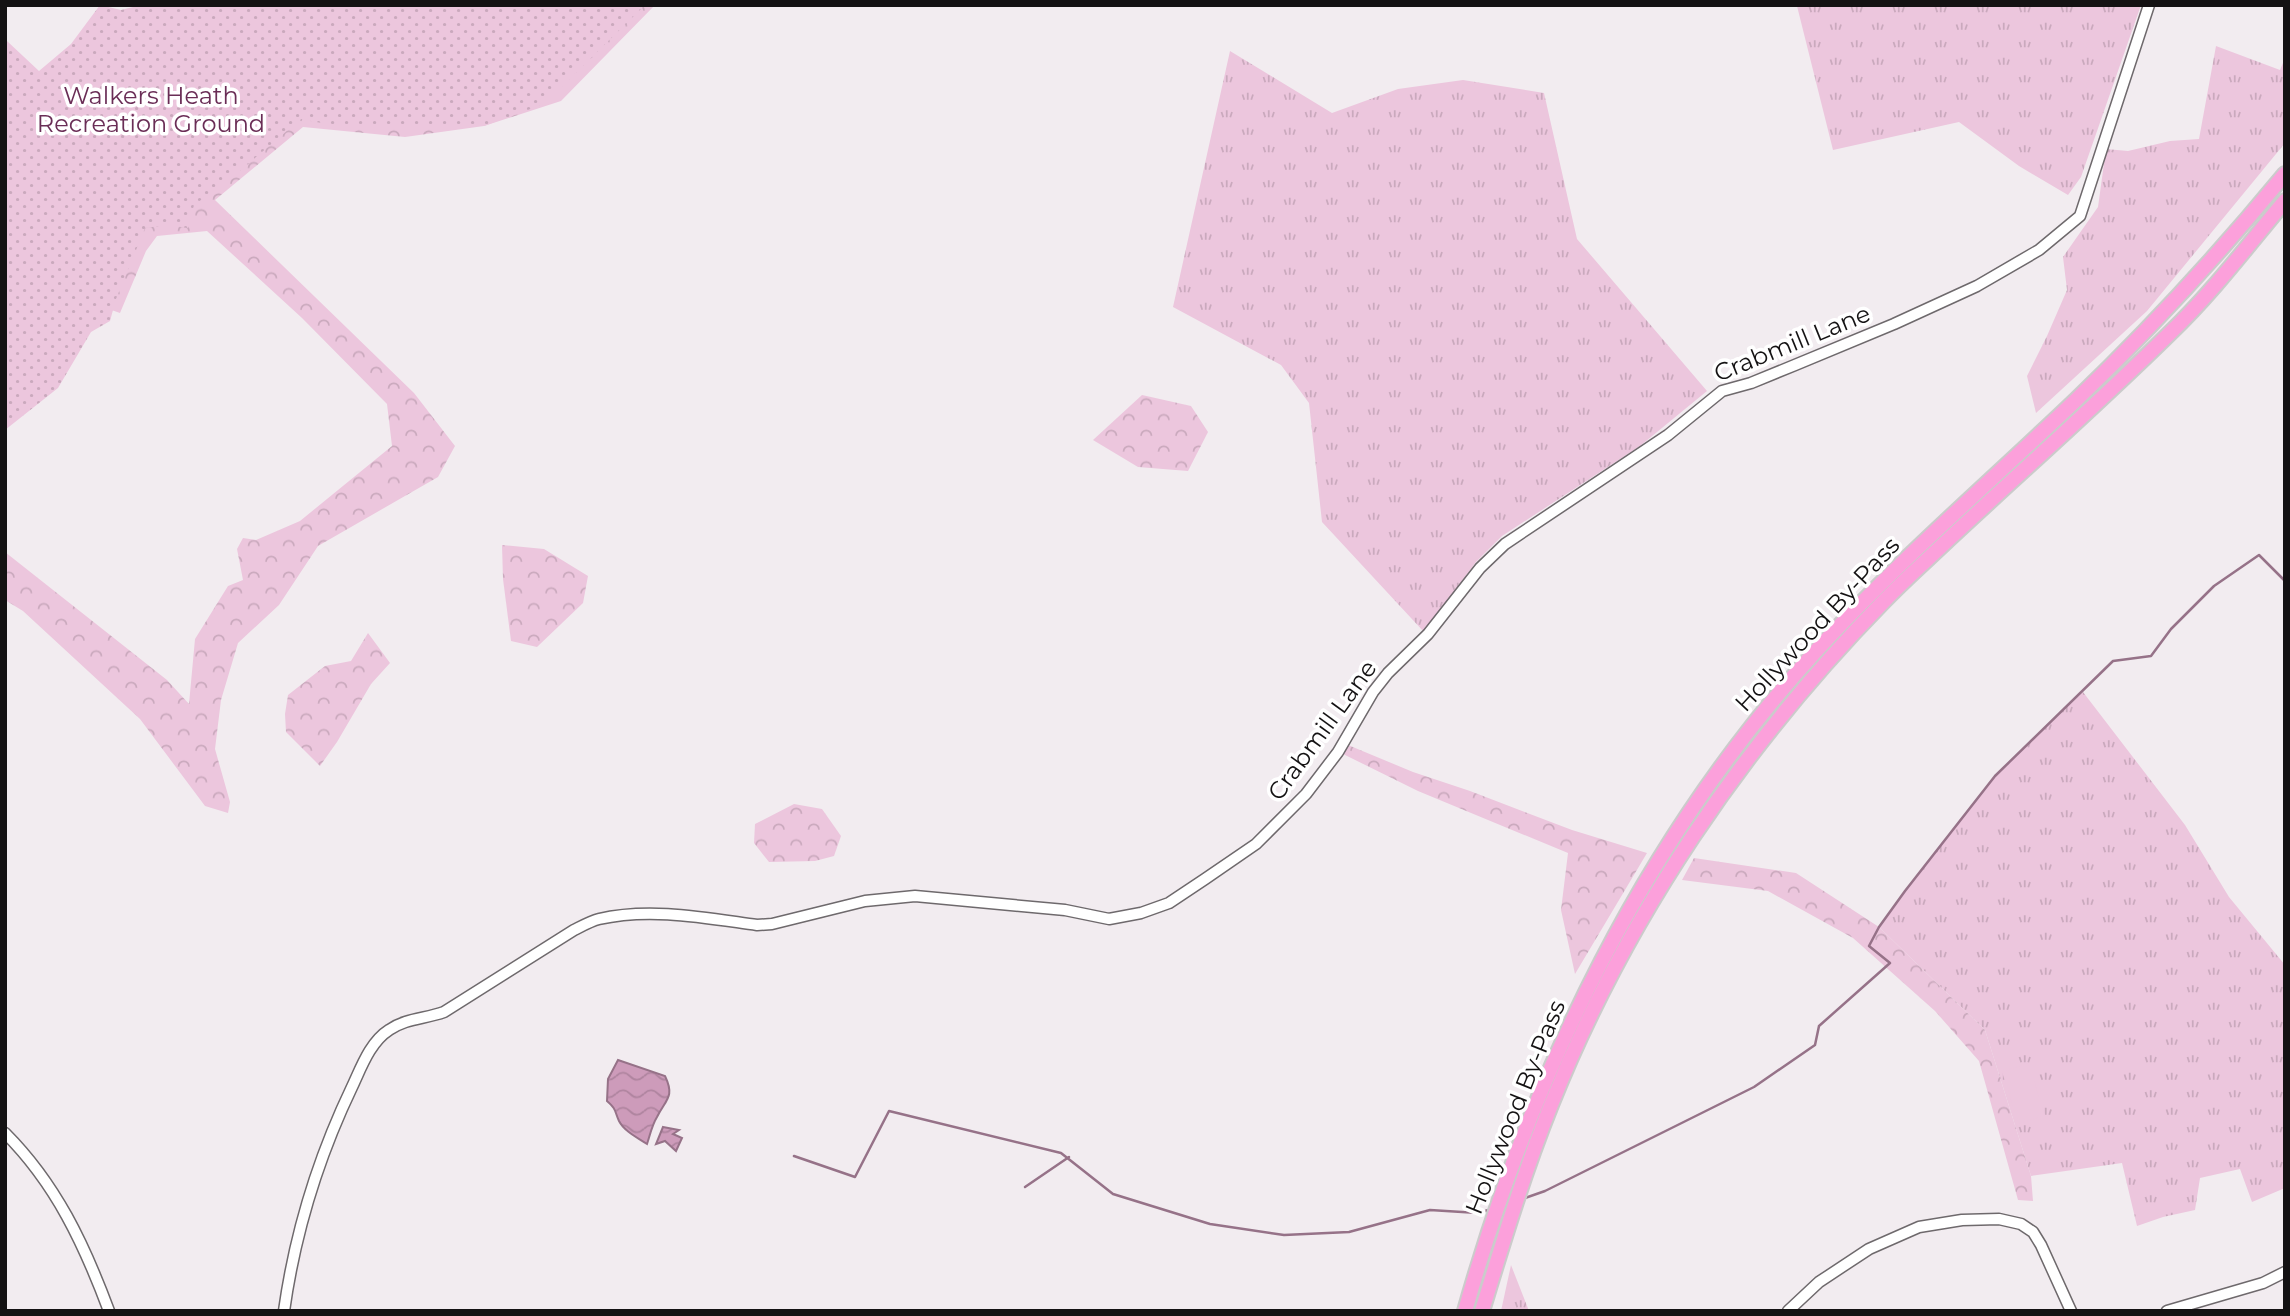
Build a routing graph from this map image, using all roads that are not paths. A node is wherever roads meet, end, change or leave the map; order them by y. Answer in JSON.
{"nodes":[{"id":1,"x":2149,"y":5,"type":"edge"},
{"id":2,"x":2285,"y":174,"type":"edge"},
{"id":3,"x":2285,"y":201,"type":"edge"},
{"id":4,"x":5,"y":1133,"type":"edge"},
{"id":5,"x":2285,"y":1272,"type":"edge"},
{"id":6,"x":109,"y":1311,"type":"edge"},
{"id":7,"x":284,"y":1311,"type":"edge"},
{"id":8,"x":1465,"y":1311,"type":"edge"},
{"id":9,"x":1482,"y":1311,"type":"edge"},
{"id":10,"x":1788,"y":1311,"type":"edge"},
{"id":11,"x":2071,"y":1311,"type":"edge"},
{"id":12,"x":2167,"y":1311,"type":"edge"}],
"edges":[{"from":1,"to":7,"type":"street","name":"Crabmill Lane"},
{"from":2,"to":8,"type":"highway","name":"Hollywood By-Pass"},
{"from":3,"to":9,"type":"highway","name":"Hollywood By-Pass"},
{"from":4,"to":6,"type":"street"},
{"from":5,"to":12,"type":"street"},
{"from":10,"to":11,"type":"street"}]}
